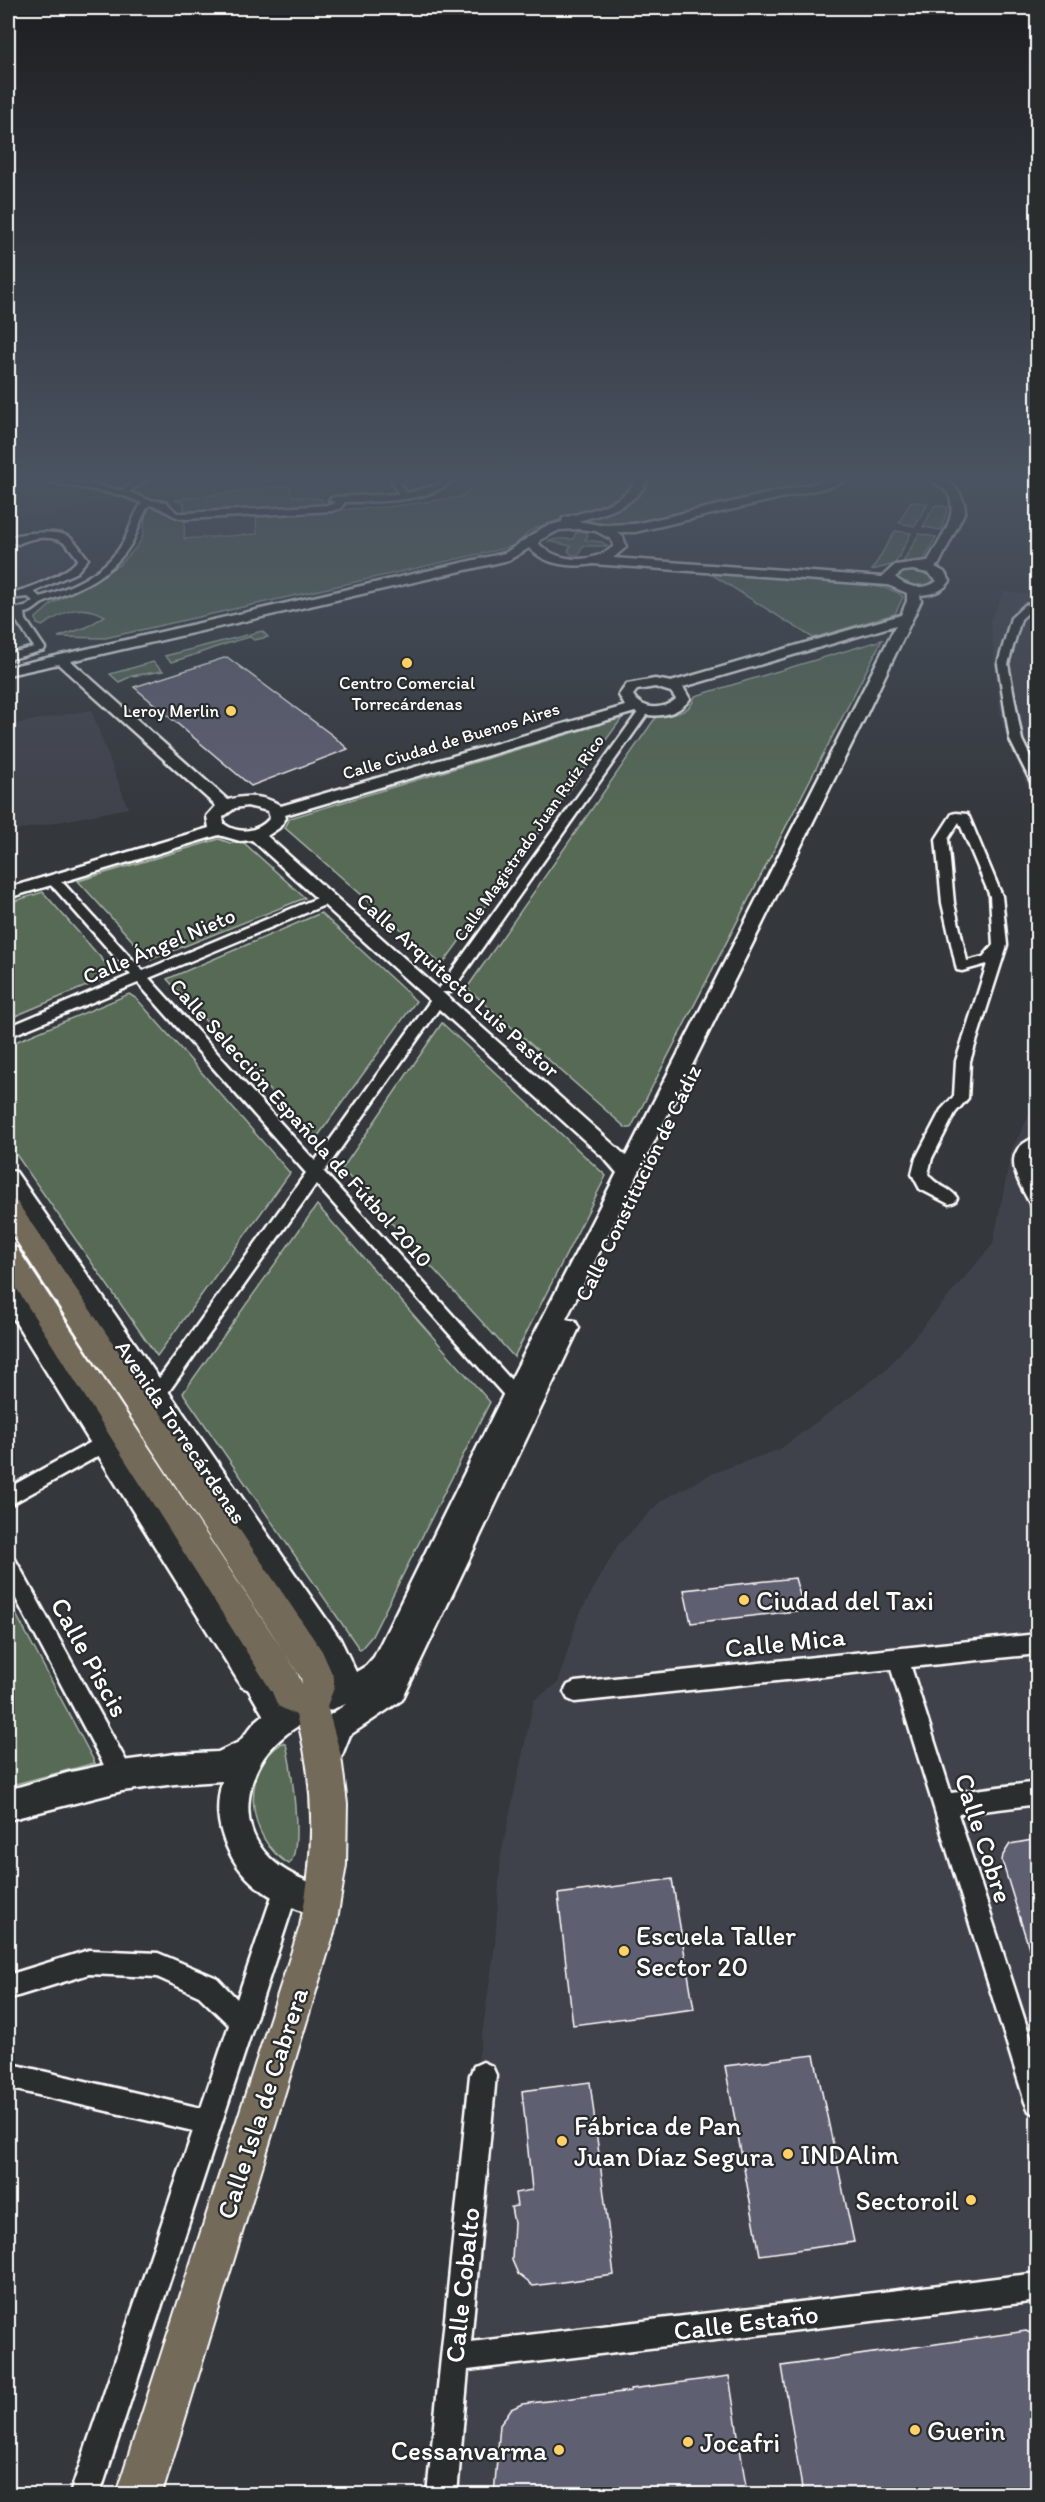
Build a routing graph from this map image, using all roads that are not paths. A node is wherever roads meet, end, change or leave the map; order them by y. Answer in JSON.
{"nodes":[{"id":1,"x":28,"y":592,"type":"edge"},
{"id":2,"x":63,"y":592,"type":"edge"},
{"id":3,"x":354,"y":592,"type":"edge"},
{"id":4,"x":374,"y":592,"type":"edge"},
{"id":5,"x":926,"y":592,"type":"edge"},
{"id":6,"x":25,"y":594,"type":"junction"},
{"id":7,"x":8,"y":596,"type":"edge"},
{"id":8,"x":39,"y":601,"type":"junction"},
{"id":9,"x":1038,"y":606,"type":"edge"},
{"id":10,"x":20,"y":611,"type":"junction"},
{"id":11,"x":8,"y":612,"type":"edge"},
{"id":12,"x":903,"y":629,"type":"junction"},
{"id":13,"x":8,"y":657,"type":"edge"},
{"id":14,"x":72,"y":661,"type":"junction"},
{"id":15,"x":8,"y":671,"type":"edge"},
{"id":16,"x":8,"y":676,"type":"edge"},
{"id":17,"x":676,"y":690,"type":"junction"},
{"id":18,"x":636,"y":705,"type":"junction"},
{"id":19,"x":1038,"y":784,"type":"edge"},
{"id":20,"x":232,"y":804,"type":"junction"},
{"id":21,"x":274,"y":809,"type":"junction"},
{"id":22,"x":217,"y":826,"type":"junction"},
{"id":23,"x":262,"y":831,"type":"junction"},
{"id":24,"x":51,"y":880,"type":"junction"},
{"id":25,"x":8,"y":885,"type":"edge"},
{"id":26,"x":8,"y":893,"type":"edge"},
{"id":27,"x":327,"y":899,"type":"junction"},
{"id":28,"x":1000,"y":945,"type":"junction"},
{"id":29,"x":140,"y":977,"type":"junction"},
{"id":30,"x":442,"y":994,"type":"junction"},
{"id":31,"x":8,"y":1032,"type":"edge"},
{"id":32,"x":1038,"y":1142,"type":"edge"},
{"id":33,"x":633,"y":1164,"type":"junction"},
{"id":34,"x":315,"y":1171,"type":"junction"},
{"id":35,"x":8,"y":1178,"type":"edge"},
{"id":36,"x":949,"y":1198,"type":"dead end"},
{"id":37,"x":1038,"y":1203,"type":"edge"},
{"id":38,"x":8,"y":1209,"type":"edge"},
{"id":39,"x":8,"y":1255,"type":"edge"},
{"id":40,"x":8,"y":1291,"type":"edge"},
{"id":41,"x":156,"y":1396,"type":"junction"},
{"id":42,"x":515,"y":1396,"type":"junction"},
{"id":43,"x":104,"y":1443,"type":"junction"},
{"id":44,"x":8,"y":1498,"type":"edge"},
{"id":45,"x":8,"y":1566,"type":"edge"},
{"id":46,"x":1038,"y":1644,"type":"edge"},
{"id":47,"x":898,"y":1659,"type":"junction"},
{"id":48,"x":252,"y":1677,"type":"joint"},
{"id":49,"x":575,"y":1692,"type":"dead end"},
{"id":50,"x":309,"y":1699,"type":"junction"},
{"id":51,"x":250,"y":1752,"type":"junction"},
{"id":52,"x":325,"y":1759,"type":"junction"},
{"id":53,"x":220,"y":1767,"type":"junction"},
{"id":54,"x":122,"y":1776,"type":"junction"},
{"id":55,"x":1038,"y":1793,"type":"edge"},
{"id":56,"x":234,"y":1796,"type":"junction"},
{"id":57,"x":943,"y":1804,"type":"junction"},
{"id":58,"x":8,"y":1805,"type":"edge"},
{"id":59,"x":286,"y":1890,"type":"junction"},
{"id":60,"x":323,"y":1903,"type":"junction"},
{"id":61,"x":8,"y":1987,"type":"edge"},
{"id":62,"x":242,"y":2021,"type":"junction"},
{"id":63,"x":8,"y":2075,"type":"edge"},
{"id":64,"x":483,"y":2075,"type":"dead end"},
{"id":65,"x":1038,"y":2102,"type":"edge"},
{"id":66,"x":207,"y":2122,"type":"junction"},
{"id":67,"x":1038,"y":2287,"type":"edge"},
{"id":68,"x":455,"y":2358,"type":"junction"},
{"id":69,"x":85,"y":2494,"type":"edge"},
{"id":70,"x":139,"y":2494,"type":"edge"},
{"id":71,"x":442,"y":2494,"type":"edge"}],
"edges":[{"from":1,"to":6,"type":"street"},
{"from":2,"to":8,"type":"street"},
{"from":3,"to":15,"type":"street"},
{"from":4,"to":14,"type":"street"},
{"from":5,"to":12,"type":"street","name":"Calle Constitución de Cádiz"},
{"from":6,"to":7,"type":"street"},
{"from":6,"to":8,"type":"street"},
{"from":8,"to":10,"type":"street"},
{"from":9,"to":19,"type":"street"},
{"from":10,"to":11,"type":"street"},
{"from":10,"to":13,"type":"street"},
{"from":12,"to":17,"type":"street","name":"Calle Ciudad de Buenos Aires"},
{"from":12,"to":33,"type":"street","name":"Calle Constitución de Cádiz"},
{"from":12,"to":52,"type":"street","name":"Calle Constitución de Cádiz"},
{"from":14,"to":16,"type":"street"},
{"from":14,"to":20,"type":"street"},
{"from":17,"to":18,"type":"street","name":"Calle Ciudad de Buenos Aires"},
{"from":17,"to":18,"type":"street","name":"Calle Ciudad de Buenos Aires"},
{"from":18,"to":21,"type":"street","name":"Calle Ciudad de Buenos Aires"},
{"from":18,"to":30,"type":"street","name":"Calle Magistrado Juan Ruíz Rico"},
{"from":20,"to":21,"type":"street","name":"Calle Ciudad de Buenos Aires"},
{"from":20,"to":22,"type":"street"},
{"from":21,"to":23,"type":"street"},
{"from":22,"to":23,"type":"street"},
{"from":22,"to":24,"type":"street"},
{"from":22,"to":25,"type":"street"},
{"from":23,"to":27,"type":"street","name":"Calle Arquitecto Luis Pastor"},
{"from":23,"to":30,"type":"street","name":"Calle Arquitecto Luis Pastor"},
{"from":24,"to":26,"type":"street"},
{"from":24,"to":29,"type":"street","name":"Calle Selección Española de Fútbol 2010"},
{"from":27,"to":29,"type":"street","name":"Calle Ángel Nieto"},
{"from":27,"to":30,"type":"street","name":"Calle Arquitecto Luis Pastor"},
{"from":28,"to":28,"type":"street"},
{"from":28,"to":36,"type":"street"},
{"from":29,"to":31,"type":"street","name":"Calle Ángel Nieto"},
{"from":29,"to":34,"type":"street","name":"Calle Selección Española de Fútbol 2010"},
{"from":30,"to":33,"type":"street","name":"Calle Arquitecto Luis Pastor"},
{"from":30,"to":34,"type":"street","name":"Calle Magistrado Juan Ruíz Rico"},
{"from":32,"to":37,"type":"street"},
{"from":33,"to":42,"type":"street","name":"Calle Constitución de Cádiz"},
{"from":34,"to":41,"type":"street","name":"Calle Magistrado Juan Ruíz Rico"},
{"from":34,"to":42,"type":"street","name":"Calle Selección Española de Fútbol 2010"},
{"from":35,"to":41,"type":"street","name":"Avenida Torrecárdenas"},
{"from":38,"to":50,"type":"main road","name":"Avenida Torrecárdenas"},
{"from":39,"to":50,"type":"main road","name":"Avenida Torrecárdenas"},
{"from":40,"to":43,"type":"street"},
{"from":41,"to":50,"type":"street","name":"Avenida Torrecárdenas"},
{"from":42,"to":50,"type":"street","name":"Calle Constitución de Cádiz"},
{"from":43,"to":44,"type":"street"},
{"from":43,"to":48,"type":"street"},
{"from":45,"to":54,"type":"street","name":"Calle Piscis"},
{"from":46,"to":47,"type":"street","name":"Calle Mica"},
{"from":47,"to":49,"type":"street","name":"Calle Mica"},
{"from":47,"to":57,"type":"street","name":"Calle Cobre"},
{"from":48,"to":50,"type":"street"},
{"from":50,"to":51,"type":"street"},
{"from":50,"to":52,"type":"main road","name":"Calle Isla de Cabrera"},
{"from":51,"to":53,"type":"street"},
{"from":51,"to":56,"type":"street"},
{"from":52,"to":60,"type":"main road","name":"Calle Isla de Cabrera"},
{"from":53,"to":54,"type":"street"},
{"from":53,"to":56,"type":"street"},
{"from":54,"to":58,"type":"street"},
{"from":55,"to":57,"type":"street"},
{"from":56,"to":59,"type":"street"},
{"from":57,"to":65,"type":"street","name":"Calle Cobre"},
{"from":59,"to":60,"type":"street"},
{"from":59,"to":62,"type":"street","name":"Calle Isla de Cabrera"},
{"from":60,"to":70,"type":"main road","name":"Calle Isla de Cabrera"},
{"from":61,"to":62,"type":"street"},
{"from":62,"to":66,"type":"street","name":"Calle Isla de Cabrera"},
{"from":63,"to":66,"type":"street"},
{"from":64,"to":68,"type":"street","name":"Calle Cobalto"},
{"from":66,"to":69,"type":"street","name":"Calle Isla de Cabrera"},
{"from":67,"to":68,"type":"street","name":"Calle Estaño"},
{"from":68,"to":71,"type":"street","name":"Calle Cobalto"}]}
